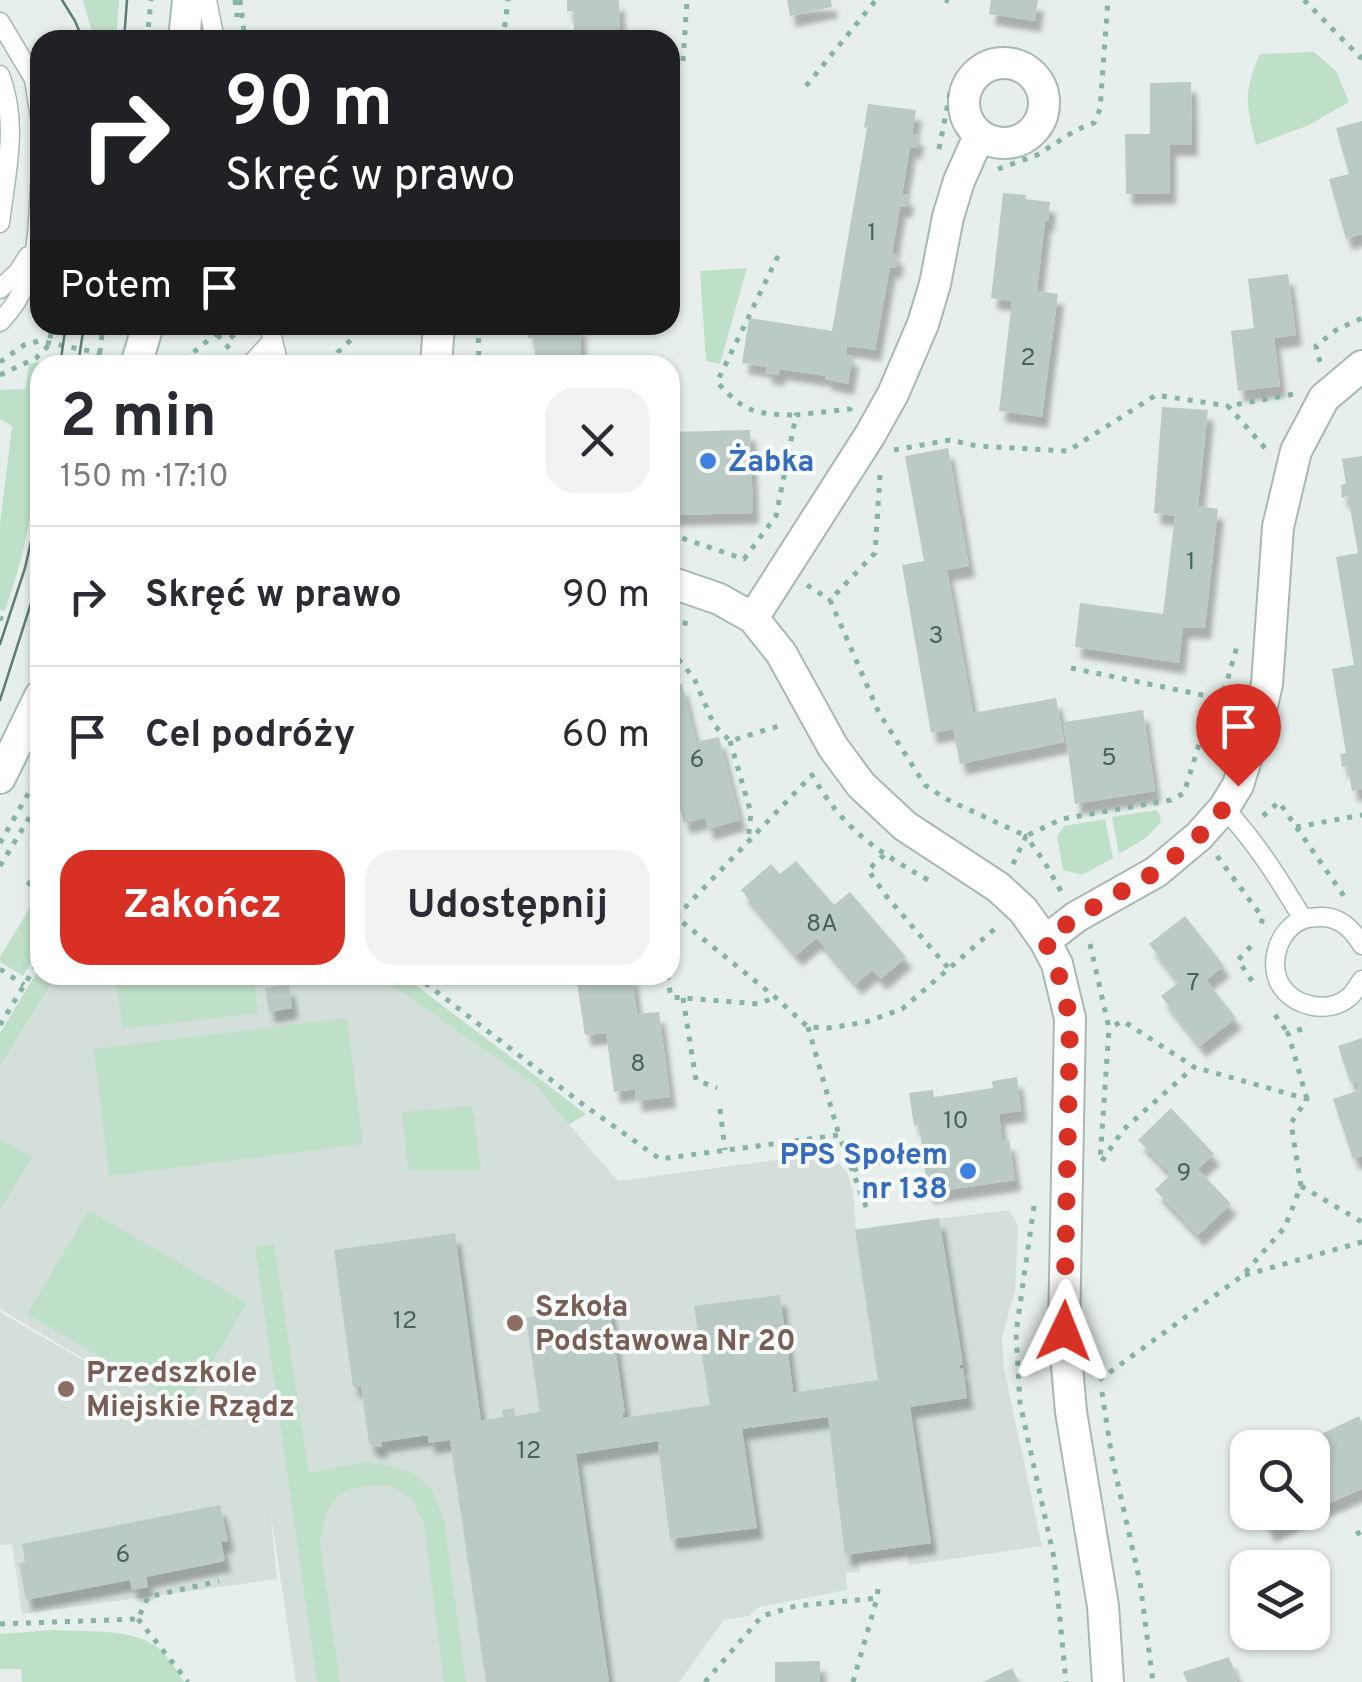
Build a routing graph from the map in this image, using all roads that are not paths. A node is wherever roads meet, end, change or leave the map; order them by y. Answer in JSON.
{"nodes":[{"id":1,"x":188,"y":0,"type":"edge"},
{"id":2,"x":207,"y":0,"type":"edge"},
{"id":3,"x":0,"y":22,"type":"edge"},
{"id":4,"x":185,"y":30,"type":"edge"},
{"id":5,"x":213,"y":30,"type":"edge"},
{"id":6,"x":30,"y":72,"type":"edge"},
{"id":7,"x":0,"y":75,"type":"edge"},
{"id":8,"x":980,"y":136,"type":"dead end"},
{"id":9,"x":0,"y":223,"type":"edge"},
{"id":10,"x":30,"y":252,"type":"edge"},
{"id":11,"x":30,"y":272,"type":"edge"},
{"id":12,"x":0,"y":290,"type":"edge"},
{"id":13,"x":0,"y":322,"type":"edge"},
{"id":14,"x":269,"y":335,"type":"edge"},
{"id":15,"x":248,"y":355,"type":"edge"},
{"id":16,"x":1362,"y":366,"type":"edge"},
{"id":17,"x":680,"y":585,"type":"edge"},
{"id":18,"x":752,"y":618,"type":"junction"},
{"id":19,"x":30,"y":716,"type":"edge"},
{"id":20,"x":0,"y":778,"type":"edge"},
{"id":21,"x":1224,"y":808,"type":"junction"},
{"id":22,"x":1303,"y":919,"type":"junction"},
{"id":23,"x":1045,"y":941,"type":"junction"},
{"id":24,"x":1362,"y":944,"type":"edge"},
{"id":25,"x":1362,"y":980,"type":"edge"},
{"id":26,"x":1108,"y":1682,"type":"edge"}],
"edges":[{"from":1,"to":4,"type":"street"},
{"from":2,"to":5,"type":"lane"},
{"from":3,"to":6,"type":"lane"},
{"from":7,"to":9,"type":"lane"},
{"from":8,"to":18,"type":"street"},
{"from":10,"to":12,"type":"lane"},
{"from":11,"to":13,"type":"lane"},
{"from":14,"to":15,"type":"lane"},
{"from":16,"to":21,"type":"street"},
{"from":17,"to":18,"type":"street"},
{"from":18,"to":23,"type":"street"},
{"from":19,"to":20,"type":"street"},
{"from":21,"to":22,"type":"lane"},
{"from":21,"to":23,"type":"street"},
{"from":22,"to":24,"type":"lane"},
{"from":22,"to":25,"type":"lane"},
{"from":23,"to":26,"type":"street"}]}
